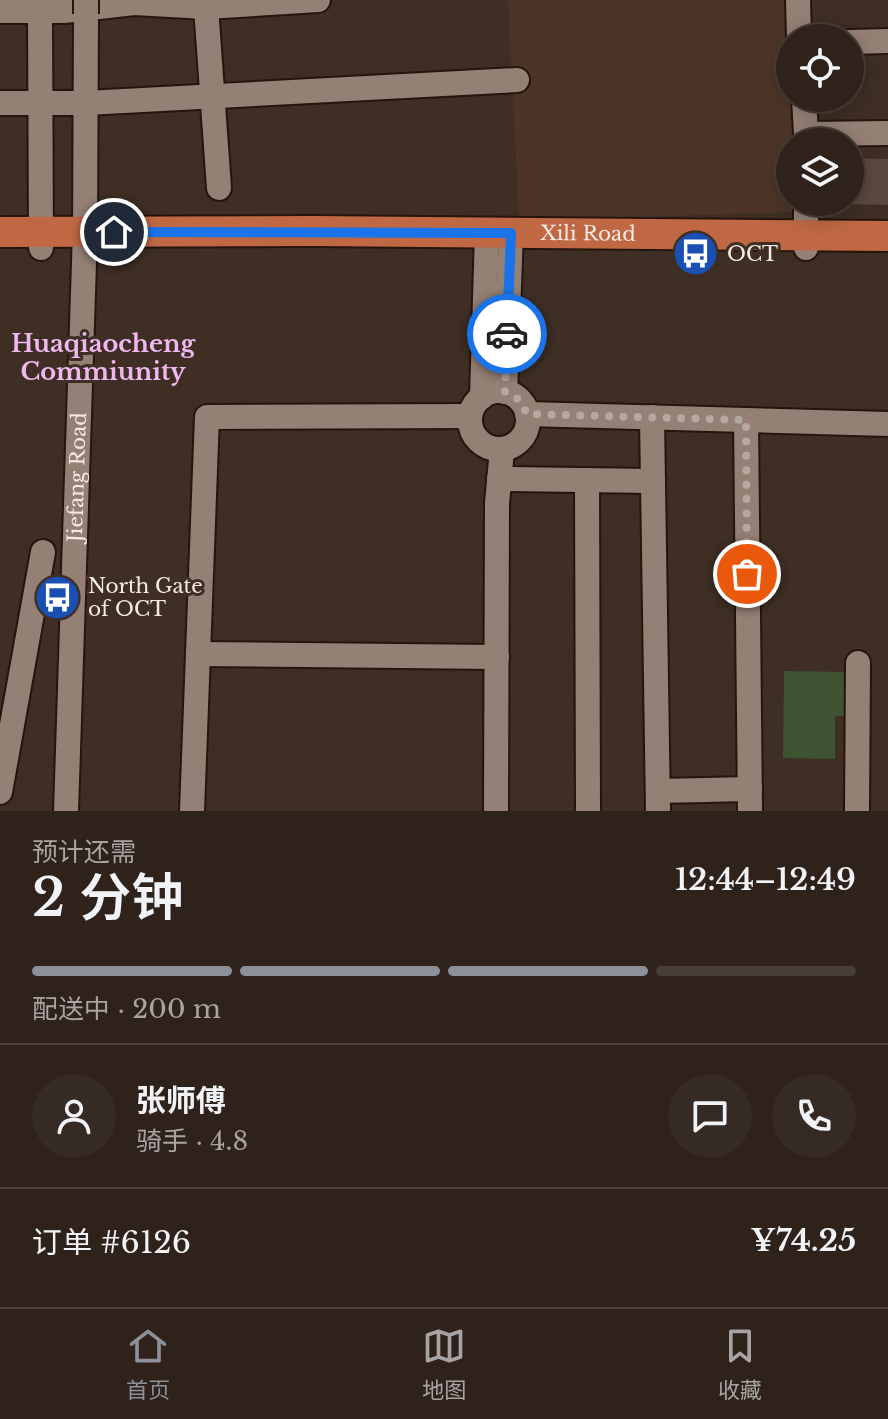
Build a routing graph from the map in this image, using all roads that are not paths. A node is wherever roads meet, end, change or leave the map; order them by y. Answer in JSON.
{"nodes":[{"id":1,"x":318,"y":0,"type":"edge"},
{"id":2,"x":798,"y":0,"type":"edge"},
{"id":3,"x":86,"y":7,"type":"edge"},
{"id":4,"x":206,"y":7,"type":"junction"},
{"id":5,"x":0,"y":11,"type":"edge"},
{"id":6,"x":40,"y":11,"type":"junction"},
{"id":7,"x":799,"y":24,"type":"edge"},
{"id":8,"x":888,"y":41,"type":"edge"},
{"id":9,"x":864,"y":42,"type":"edge"},
{"id":10,"x":517,"y":80,"type":"dead end"},
{"id":11,"x":213,"y":96,"type":"junction"},
{"id":12,"x":0,"y":103,"type":"edge"},
{"id":13,"x":40,"y":103,"type":"junction"},
{"id":14,"x":86,"y":103,"type":"junction"},
{"id":15,"x":888,"y":133,"type":"edge"},
{"id":16,"x":864,"y":134,"type":"edge"},
{"id":17,"x":219,"y":188,"type":"dead end"},
{"id":18,"x":806,"y":216,"type":"edge"},
{"id":19,"x":0,"y":232,"type":"edge"},
{"id":20,"x":888,"y":236,"type":"edge"},
{"id":21,"x":41,"y":240,"type":"junction"},
{"id":22,"x":85,"y":240,"type":"junction"},
{"id":23,"x":499,"y":240,"type":"junction"},
{"id":24,"x":806,"y":242,"type":"junction"},
{"id":25,"x":0,"y":248,"type":"edge"},
{"id":26,"x":888,"y":248,"type":"edge"},
{"id":27,"x":486,"y":401,"type":"junction"},
{"id":28,"x":527,"y":414,"type":"junction"},
{"id":29,"x":652,"y":417,"type":"junction"},
{"id":30,"x":746,"y":420,"type":"junction"},
{"id":31,"x":888,"y":424,"type":"edge"},
{"id":32,"x":502,"y":450,"type":"junction"},
{"id":33,"x":499,"y":479,"type":"junction"},
{"id":34,"x":587,"y":480,"type":"junction"},
{"id":35,"x":653,"y":481,"type":"junction"},
{"id":36,"x":43,"y":552,"type":"dead end"},
{"id":37,"x":198,"y":654,"type":"junction"},
{"id":38,"x":497,"y":657,"type":"junction"},
{"id":39,"x":858,"y":663,"type":"dead end"},
{"id":40,"x":7,"y":712,"type":"edge"},
{"id":41,"x":0,"y":792,"type":"edge"},
{"id":42,"x":750,"y":800,"type":"edge"},
{"id":43,"x":658,"y":801,"type":"edge"},
{"id":44,"x":66,"y":811,"type":"edge"},
{"id":45,"x":192,"y":811,"type":"edge"},
{"id":46,"x":496,"y":811,"type":"edge"},
{"id":47,"x":588,"y":811,"type":"edge"},
{"id":48,"x":857,"y":811,"type":"edge"}],
"edges":[{"from":1,"to":4,"type":"street"},
{"from":2,"to":7,"type":"street"},
{"from":3,"to":14,"type":"street","name":"Jiefang Road"},
{"from":4,"to":6,"type":"street"},
{"from":4,"to":11,"type":"street"},
{"from":5,"to":6,"type":"street"},
{"from":6,"to":13,"type":"street"},
{"from":8,"to":9,"type":"street"},
{"from":10,"to":11,"type":"street"},
{"from":11,"to":14,"type":"street"},
{"from":11,"to":17,"type":"street"},
{"from":12,"to":13,"type":"street"},
{"from":13,"to":14,"type":"street"},
{"from":13,"to":21,"type":"street"},
{"from":14,"to":22,"type":"street","name":"Jiefang Road"},
{"from":15,"to":16,"type":"street"},
{"from":18,"to":24,"type":"street"},
{"from":19,"to":21,"type":"main road","name":"Xili Road"},
{"from":20,"to":24,"type":"main road","name":"Xili Road"},
{"from":21,"to":22,"type":"main road","name":"Xili Road"},
{"from":21,"to":25,"type":"main road","name":"Xili Road"},
{"from":22,"to":23,"type":"main road","name":"Xili Road"},
{"from":22,"to":44,"type":"street","name":"Jiefang Road"},
{"from":23,"to":24,"type":"main road","name":"Xili Road"},
{"from":23,"to":27,"type":"street"},
{"from":24,"to":26,"type":"main road","name":"Xili Road"},
{"from":27,"to":28,"type":"street"},
{"from":27,"to":32,"type":"street"},
{"from":27,"to":37,"type":"street"},
{"from":28,"to":29,"type":"street"},
{"from":28,"to":32,"type":"street"},
{"from":29,"to":30,"type":"street"},
{"from":29,"to":35,"type":"street"},
{"from":30,"to":31,"type":"street"},
{"from":30,"to":42,"type":"street"},
{"from":32,"to":33,"type":"street"},
{"from":33,"to":34,"type":"street"},
{"from":33,"to":38,"type":"street"},
{"from":34,"to":35,"type":"street"},
{"from":34,"to":47,"type":"street"},
{"from":35,"to":43,"type":"street"},
{"from":36,"to":40,"type":"street"},
{"from":37,"to":38,"type":"street"},
{"from":37,"to":45,"type":"street"},
{"from":38,"to":46,"type":"street"},
{"from":39,"to":48,"type":"street"},
{"from":40,"to":41,"type":"street"},
{"from":42,"to":43,"type":"street"}]}
